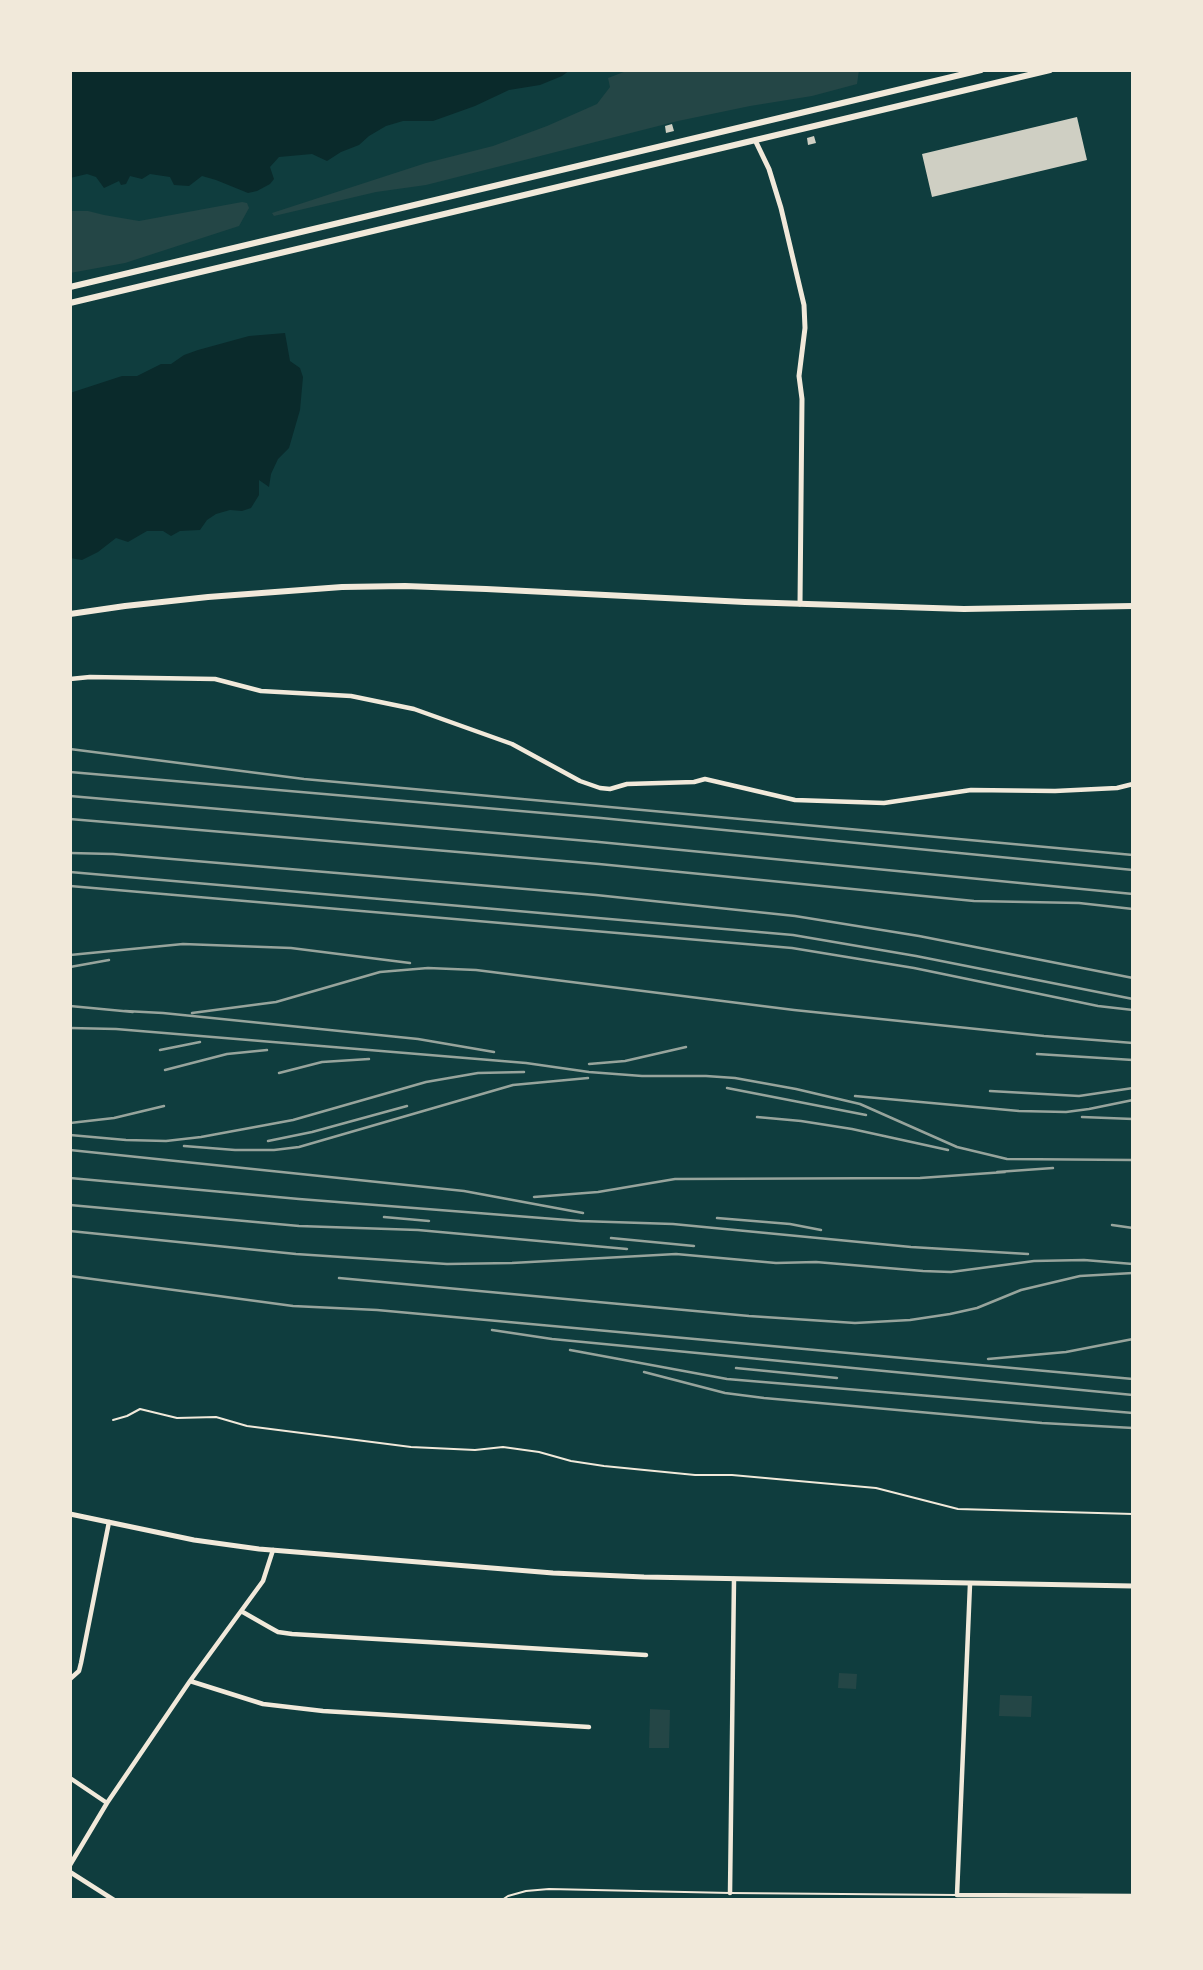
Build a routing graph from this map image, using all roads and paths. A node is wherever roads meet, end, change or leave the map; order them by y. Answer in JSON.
{"nodes":[{"id":1,"x":981,"y":70,"type":"edge"},
{"id":2,"x":1050,"y":70,"type":"edge"},
{"id":3,"x":755,"y":140,"type":"junction"},
{"id":4,"x":70,"y":287,"type":"edge"},
{"id":5,"x":70,"y":303,"type":"edge"},
{"id":6,"x":800,"y":604,"type":"junction"},
{"id":7,"x":1133,"y":606,"type":"edge"},
{"id":8,"x":70,"y":614,"type":"edge"},
{"id":9,"x":70,"y":679,"type":"edge"},
{"id":10,"x":1133,"y":784,"type":"edge"},
{"id":11,"x":113,"y":1420,"type":"dead end"},
{"id":12,"x":70,"y":1514,"type":"edge"},
{"id":13,"x":1133,"y":1514,"type":"edge"},
{"id":14,"x":109,"y":1522,"type":"junction"},
{"id":15,"x":273,"y":1550,"type":"junction"},
{"id":16,"x":734,"y":1579,"type":"junction"},
{"id":17,"x":970,"y":1584,"type":"junction"},
{"id":18,"x":1133,"y":1586,"type":"edge"},
{"id":19,"x":241,"y":1611,"type":"junction"},
{"id":20,"x":646,"y":1655,"type":"dead end"},
{"id":21,"x":70,"y":1679,"type":"edge"},
{"id":22,"x":190,"y":1681,"type":"junction"},
{"id":23,"x":589,"y":1727,"type":"dead end"},
{"id":24,"x":70,"y":1778,"type":"edge"},
{"id":25,"x":107,"y":1803,"type":"junction"},
{"id":26,"x":70,"y":1865,"type":"edge"},
{"id":27,"x":70,"y":1872,"type":"edge"},
{"id":28,"x":730,"y":1893,"type":"junction"},
{"id":29,"x":957,"y":1895,"type":"junction"},
{"id":30,"x":1133,"y":1896,"type":"edge"},
{"id":31,"x":114,"y":1900,"type":"edge"},
{"id":32,"x":502,"y":1900,"type":"edge"}],
"edges":[{"from":1,"to":4,"type":"main road"},
{"from":2,"to":3,"type":"main road"},
{"from":3,"to":5,"type":"main road"},
{"from":3,"to":6,"type":"street"},
{"from":6,"to":7,"type":"main road"},
{"from":6,"to":8,"type":"main road"},
{"from":9,"to":10,"type":"street"},
{"from":11,"to":13,"type":"lane"},
{"from":12,"to":14,"type":"street"},
{"from":14,"to":15,"type":"street"},
{"from":14,"to":21,"type":"street"},
{"from":15,"to":16,"type":"street"},
{"from":15,"to":19,"type":"street"},
{"from":16,"to":17,"type":"street"},
{"from":16,"to":28,"type":"street"},
{"from":17,"to":18,"type":"street"},
{"from":17,"to":29,"type":"street"},
{"from":19,"to":20,"type":"street"},
{"from":19,"to":22,"type":"street"},
{"from":22,"to":23,"type":"street"},
{"from":22,"to":25,"type":"street"},
{"from":24,"to":25,"type":"street"},
{"from":25,"to":26,"type":"street"},
{"from":27,"to":31,"type":"street"},
{"from":28,"to":29,"type":"lane"},
{"from":28,"to":32,"type":"lane"},
{"from":29,"to":30,"type":"street"}]}
